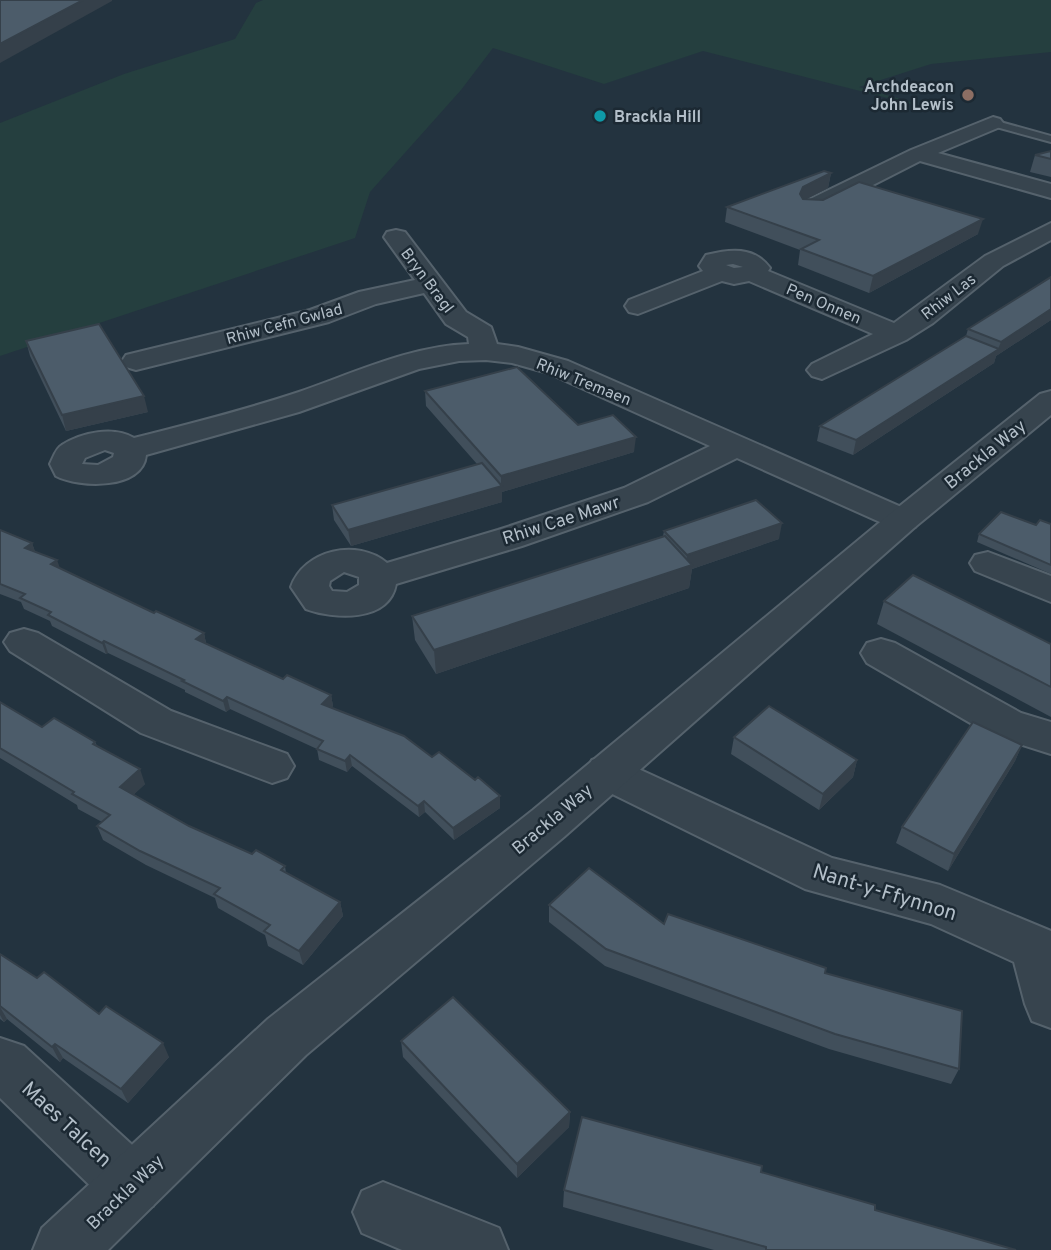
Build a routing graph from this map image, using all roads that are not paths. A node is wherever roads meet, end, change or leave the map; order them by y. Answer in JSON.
{"nodes":[{"id":1,"x":993,"y":123,"type":"joint"},
{"id":2,"x":1051,"y":139,"type":"edge"},
{"id":3,"x":918,"y":154,"type":"junction"},
{"id":4,"x":865,"y":180,"type":"junction"},
{"id":5,"x":894,"y":190,"type":"edge"},
{"id":6,"x":1051,"y":191,"type":"edge"},
{"id":7,"x":811,"y":208,"type":"edge"},
{"id":8,"x":1051,"y":230,"type":"edge"},
{"id":9,"x":396,"y":237,"type":"dead end"},
{"id":10,"x":444,"y":258,"type":"dead end"},
{"id":11,"x":423,"y":273,"type":"junction"},
{"id":12,"x":638,"y":306,"type":"dead end"},
{"id":13,"x":896,"y":334,"type":"junction"},
{"id":14,"x":484,"y":352,"type":"junction"},
{"id":15,"x":829,"y":359,"type":"dead end"},
{"id":16,"x":136,"y":361,"type":"dead end"},
{"id":17,"x":1051,"y":400,"type":"edge"},
{"id":18,"x":736,"y":446,"type":"junction"},
{"id":19,"x":130,"y":449,"type":"dead end"},
{"id":20,"x":903,"y":520,"type":"junction"},
{"id":21,"x":988,"y":563,"type":"dead end"},
{"id":22,"x":379,"y":577,"type":"dead end"},
{"id":23,"x":1051,"y":590,"type":"edge"},
{"id":24,"x":8,"y":643,"type":"edge"},
{"id":25,"x":881,"y":653,"type":"dead end"},
{"id":26,"x":1051,"y":738,"type":"edge"},
{"id":27,"x":272,"y":766,"type":"dead end"},
{"id":28,"x":608,"y":772,"type":"junction"},
{"id":29,"x":1043,"y":940,"type":"edge"},
{"id":30,"x":1051,"y":1004,"type":"edge"},
{"id":31,"x":0,"y":1064,"type":"edge"},
{"id":32,"x":132,"y":1185,"type":"junction"},
{"id":33,"x":383,"y":1212,"type":"dead end"},
{"id":34,"x":64,"y":1250,"type":"edge"},
{"id":35,"x":477,"y":1250,"type":"edge"}],
"edges":[{"from":1,"to":2,"type":"lane"},
{"from":1,"to":3,"type":"street"},
{"from":3,"to":4,"type":"street"},
{"from":3,"to":6,"type":"street"},
{"from":4,"to":5,"type":"street"},
{"from":4,"to":7,"type":"street"},
{"from":8,"to":13,"type":"street","name":"Rhiw Las"},
{"from":9,"to":11,"type":"street","name":"Bryn Bragl"},
{"from":10,"to":11,"type":"street","name":"Rhiw Cefn Gwlad"},
{"from":11,"to":14,"type":"street","name":"Bryn Bragl"},
{"from":11,"to":16,"type":"street","name":"Rhiw Cefn Gwlad"},
{"from":12,"to":13,"type":"street","name":"Pen Onnen"},
{"from":13,"to":15,"type":"street","name":"Rhiw Las"},
{"from":14,"to":18,"type":"street","name":"Rhiw Tremaen"},
{"from":14,"to":19,"type":"street","name":"Rhiw Tremaen"},
{"from":17,"to":20,"type":"street","name":"Brackla Way"},
{"from":18,"to":20,"type":"street","name":"Rhiw Tremaen"},
{"from":18,"to":22,"type":"street","name":"Rhiw Cae Mawr"},
{"from":20,"to":28,"type":"street","name":"Brackla Way"},
{"from":21,"to":23,"type":"street"},
{"from":24,"to":27,"type":"street"},
{"from":25,"to":26,"type":"street"},
{"from":28,"to":29,"type":"street","name":"Nant-y-Ffynnon"},
{"from":28,"to":32,"type":"street","name":"Brackla Way"},
{"from":29,"to":30,"type":"street","name":"Nant-y-Ffynnon"},
{"from":31,"to":32,"type":"street","name":"Maes Talcen"},
{"from":32,"to":34,"type":"street","name":"Brackla Way"},
{"from":33,"to":35,"type":"street"}]}
